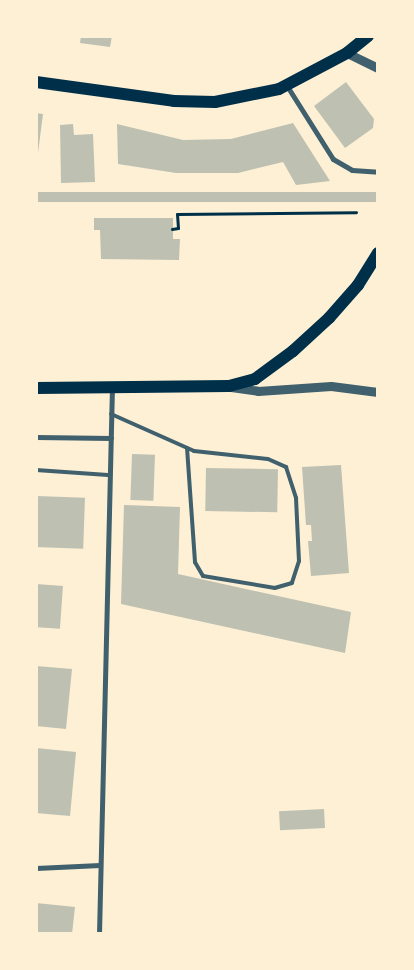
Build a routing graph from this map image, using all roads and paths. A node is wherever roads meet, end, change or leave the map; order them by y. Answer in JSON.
{"nodes":[{"id":1,"x":368,"y":36,"type":"edge"},
{"id":2,"x":346,"y":53,"type":"junction"},
{"id":3,"x":378,"y":68,"type":"edge"},
{"id":4,"x":36,"y":82,"type":"edge"},
{"id":5,"x":287,"y":86,"type":"junction"},
{"id":6,"x":378,"y":172,"type":"edge"},
{"id":7,"x":356,"y":212,"type":"dead end"},
{"id":8,"x":172,"y":229,"type":"dead end"},
{"id":9,"x":378,"y":252,"type":"edge"},
{"id":10,"x":228,"y":386,"type":"junction"},
{"id":11,"x":36,"y":388,"type":"edge"},
{"id":12,"x":112,"y":388,"type":"junction"},
{"id":13,"x":378,"y":392,"type":"edge"},
{"id":14,"x":112,"y":414,"type":"junction"},
{"id":15,"x":36,"y":437,"type":"edge"},
{"id":16,"x":111,"y":438,"type":"junction"},
{"id":17,"x":187,"y":448,"type":"junction"},
{"id":18,"x":36,"y":470,"type":"edge"},
{"id":19,"x":108,"y":475,"type":"junction"},
{"id":20,"x":100,"y":866,"type":"junction"},
{"id":21,"x":36,"y":868,"type":"edge"},
{"id":22,"x":99,"y":934,"type":"edge"}],
"edges":[{"from":1,"to":2,"type":"main road"},
{"from":2,"to":3,"type":"street"},
{"from":2,"to":5,"type":"main road"},
{"from":4,"to":5,"type":"main road"},
{"from":5,"to":6,"type":"street"},
{"from":7,"to":8,"type":"path"},
{"from":9,"to":10,"type":"main road"},
{"from":10,"to":12,"type":"main road"},
{"from":10,"to":13,"type":"street"},
{"from":11,"to":12,"type":"main road"},
{"from":12,"to":14,"type":"street"},
{"from":14,"to":16,"type":"street"},
{"from":14,"to":17,"type":"lane"},
{"from":15,"to":16,"type":"street"},
{"from":16,"to":19,"type":"street"},
{"from":17,"to":17,"type":"lane"},
{"from":18,"to":19,"type":"lane"},
{"from":19,"to":20,"type":"street"},
{"from":20,"to":21,"type":"street"},
{"from":20,"to":22,"type":"street"}]}
